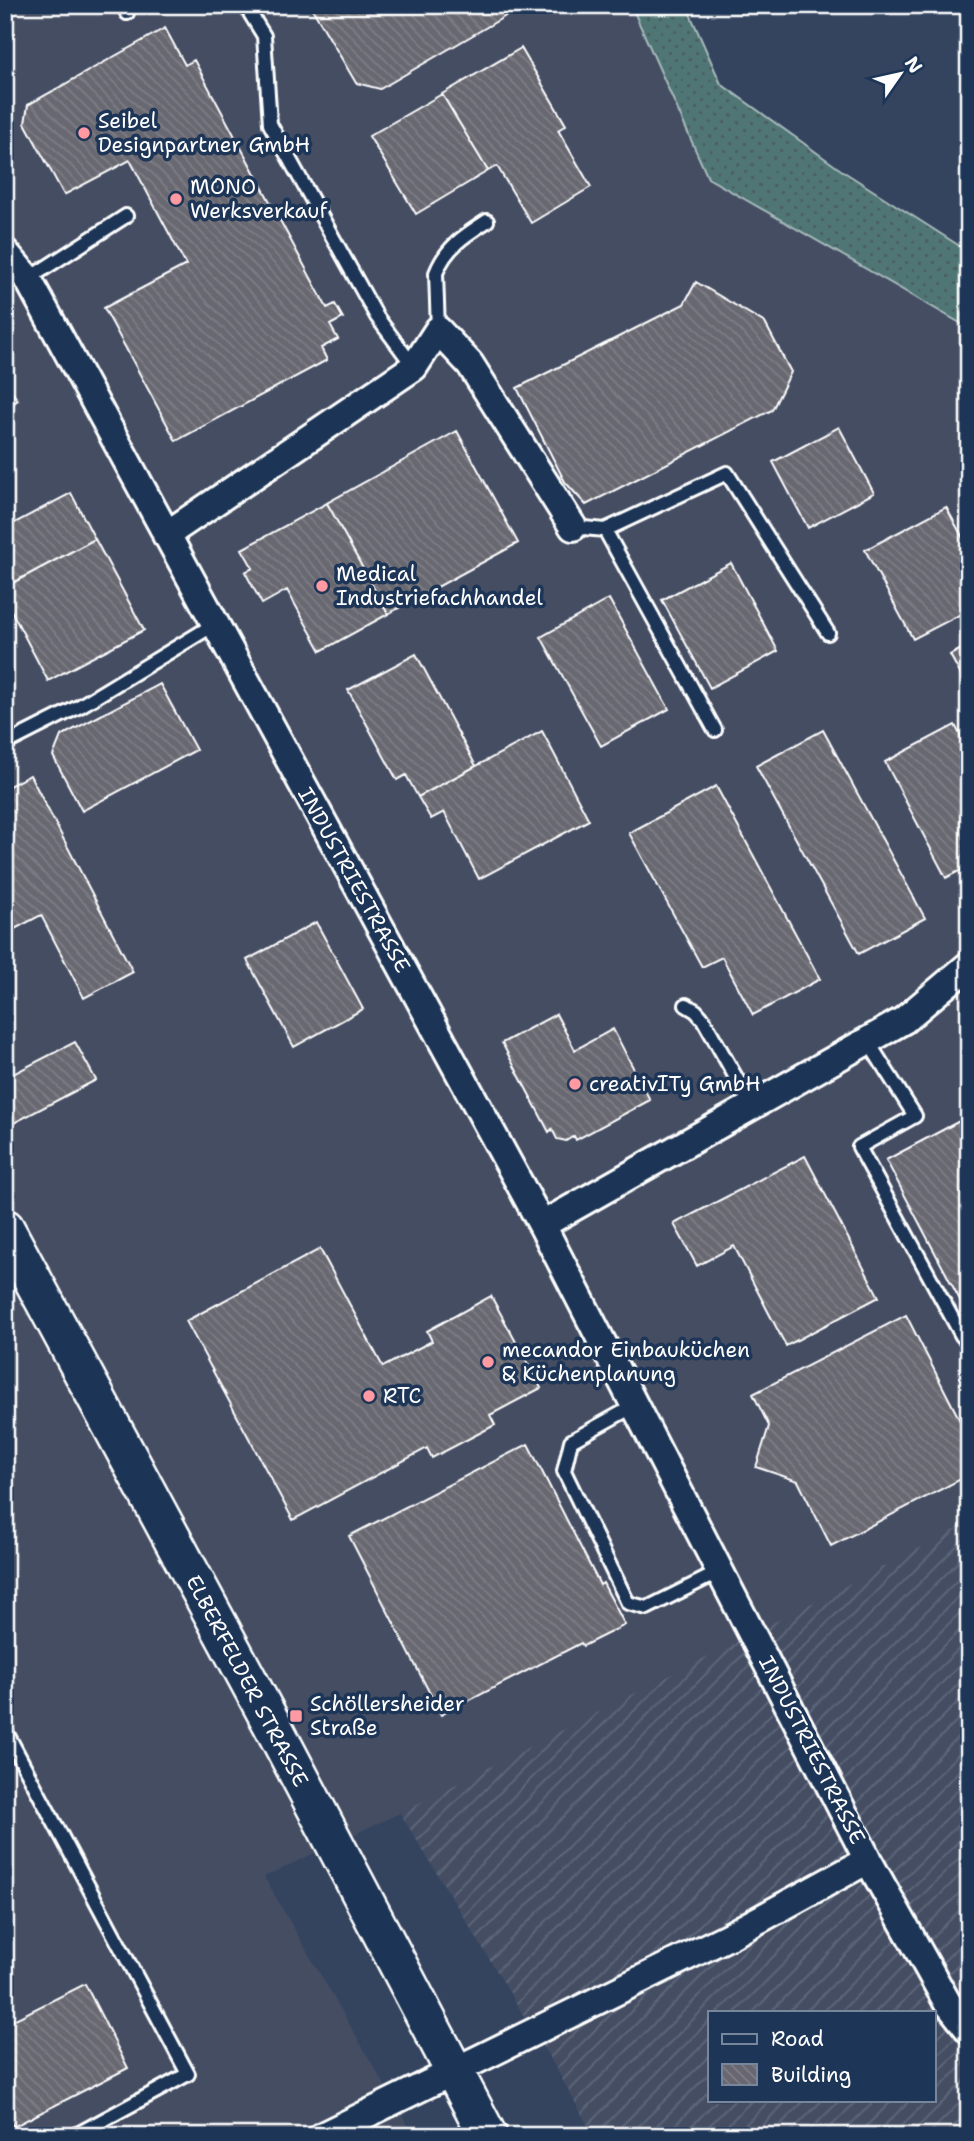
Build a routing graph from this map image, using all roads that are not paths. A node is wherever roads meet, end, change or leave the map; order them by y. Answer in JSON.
{"nodes":[{"id":1,"x":246,"y":5,"type":"edge"},
{"id":2,"x":126,"y":216,"type":"dead end"},
{"id":3,"x":487,"y":220,"type":"dead end"},
{"id":4,"x":5,"y":251,"type":"edge"},
{"id":5,"x":28,"y":279,"type":"junction"},
{"id":6,"x":438,"y":330,"type":"junction"},
{"id":7,"x":414,"y":367,"type":"junction"},
{"id":8,"x":573,"y":527,"type":"joint"},
{"id":9,"x":605,"y":530,"type":"junction"},
{"id":10,"x":166,"y":535,"type":"junction"},
{"id":11,"x":215,"y":624,"type":"junction"},
{"id":12,"x":828,"y":633,"type":"dead end"},
{"id":13,"x":715,"y":730,"type":"dead end"},
{"id":14,"x":5,"y":744,"type":"edge"},
{"id":15,"x":969,"y":964,"type":"edge"},
{"id":16,"x":686,"y":1004,"type":"dead end"},
{"id":17,"x":867,"y":1041,"type":"junction"},
{"id":18,"x":752,"y":1106,"type":"junction"},
{"id":19,"x":542,"y":1225,"type":"junction"},
{"id":20,"x":5,"y":1228,"type":"edge"},
{"id":21,"x":962,"y":1336,"type":"dead end"},
{"id":22,"x":634,"y":1406,"type":"junction"},
{"id":23,"x":719,"y":1572,"type":"junction"},
{"id":24,"x":5,"y":1730,"type":"edge"},
{"id":25,"x":868,"y":1860,"type":"junction"},
{"id":26,"x":969,"y":2030,"type":"edge"},
{"id":27,"x":454,"y":2072,"type":"junction"},
{"id":28,"x":74,"y":2136,"type":"edge"},
{"id":29,"x":323,"y":2136,"type":"edge"},
{"id":30,"x":488,"y":2136,"type":"edge"}],
"edges":[{"from":1,"to":7,"type":"lane"},
{"from":2,"to":5,"type":"lane"},
{"from":3,"to":6,"type":"lane"},
{"from":4,"to":5,"type":"street","name":"INDUSTRIESTRASSE"},
{"from":5,"to":10,"type":"street","name":"INDUSTRIESTRASSE"},
{"from":6,"to":7,"type":"street"},
{"from":6,"to":8,"type":"street"},
{"from":7,"to":10,"type":"street"},
{"from":8,"to":9,"type":"lane"},
{"from":9,"to":12,"type":"lane"},
{"from":9,"to":13,"type":"lane"},
{"from":10,"to":11,"type":"street","name":"INDUSTRIESTRASSE"},
{"from":11,"to":14,"type":"lane"},
{"from":11,"to":19,"type":"street","name":"INDUSTRIESTRASSE"},
{"from":15,"to":17,"type":"street"},
{"from":16,"to":18,"type":"lane"},
{"from":17,"to":18,"type":"street"},
{"from":17,"to":21,"type":"lane"},
{"from":18,"to":19,"type":"street"},
{"from":19,"to":22,"type":"street","name":"INDUSTRIESTRASSE"},
{"from":20,"to":27,"type":"street","name":"ELBERFELDER STRASSE"},
{"from":22,"to":23,"type":"street","name":"INDUSTRIESTRASSE"},
{"from":22,"to":23,"type":"lane"},
{"from":23,"to":25,"type":"street","name":"INDUSTRIESTRASSE"},
{"from":24,"to":28,"type":"lane"},
{"from":25,"to":26,"type":"street"},
{"from":25,"to":27,"type":"street","name":"INDUSTRIESTRASSE"},
{"from":27,"to":29,"type":"street"},
{"from":27,"to":30,"type":"street","name":"ELBERFELDER STRASSE"}]}
